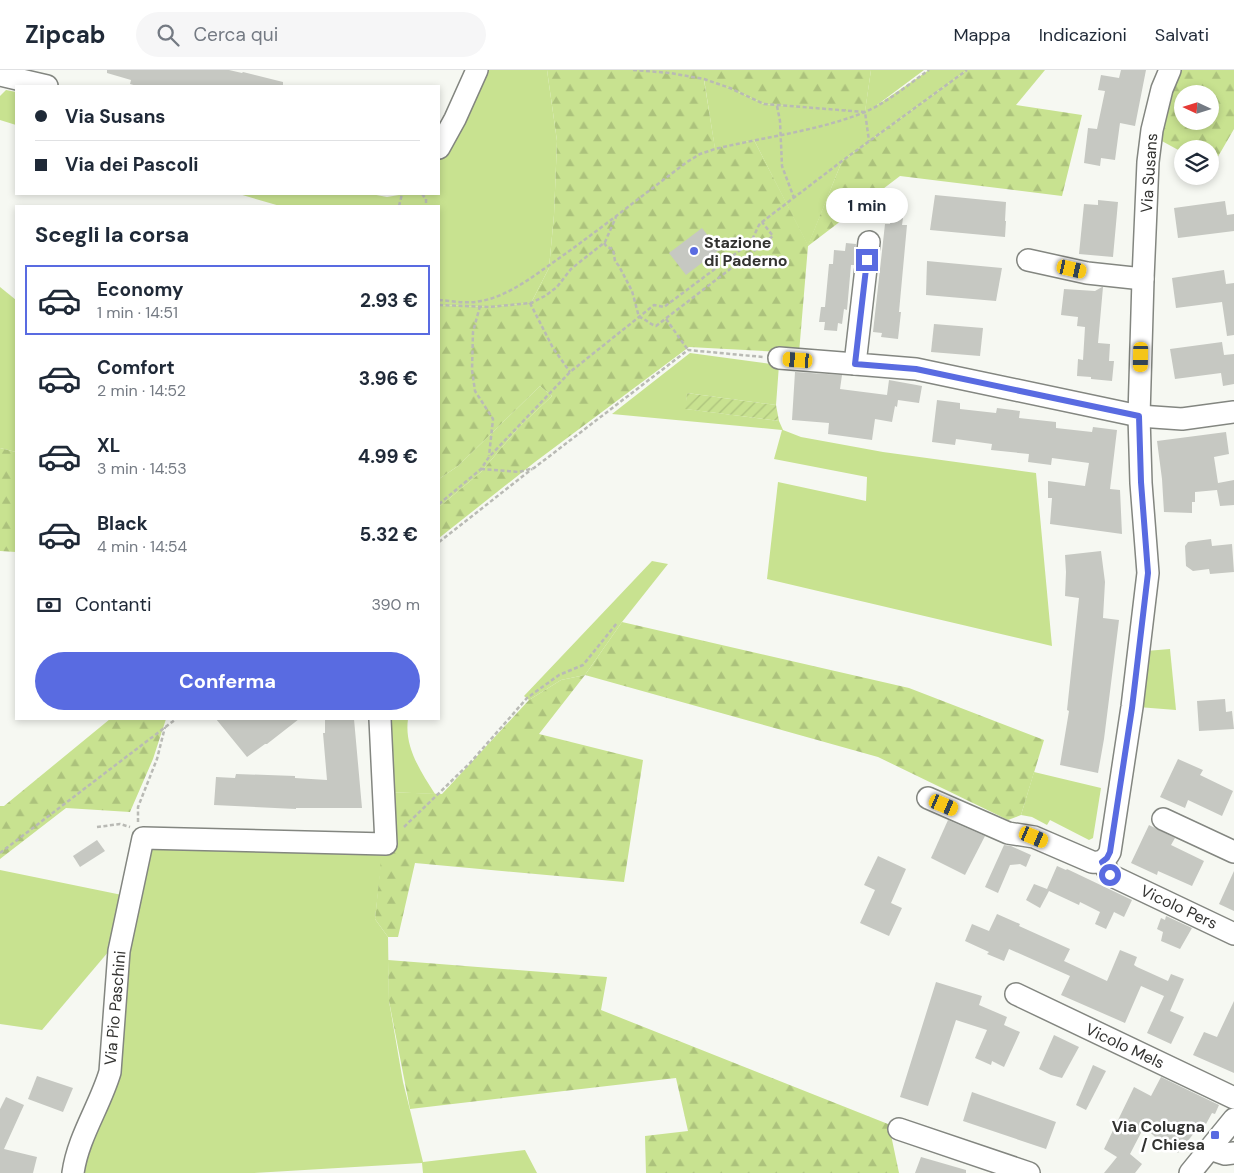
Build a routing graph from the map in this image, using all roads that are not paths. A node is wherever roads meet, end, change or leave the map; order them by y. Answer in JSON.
{"nodes":[{"id":1,"x":6,"y":70,"type":"edge"},
{"id":2,"x":477,"y":70,"type":"edge"},
{"id":3,"x":1170,"y":70,"type":"edge"},
{"id":4,"x":0,"y":76,"type":"edge"},
{"id":5,"x":42,"y":85,"type":"edge"},
{"id":6,"x":440,"y":146,"type":"edge"},
{"id":7,"x":869,"y":242,"type":"dead end"},
{"id":8,"x":1028,"y":260,"type":"dead end"},
{"id":9,"x":1143,"y":279,"type":"junction"},
{"id":10,"x":779,"y":358,"type":"road end"},
{"id":11,"x":855,"y":364,"type":"junction"},
{"id":12,"x":1234,"y":412,"type":"edge"},
{"id":13,"x":1139,"y":416,"type":"junction"},
{"id":14,"x":380,"y":720,"type":"edge"},
{"id":15,"x":928,"y":798,"type":"dead end"},
{"id":16,"x":1163,"y":819,"type":"dead end"},
{"id":17,"x":1234,"y":852,"type":"edge"},
{"id":18,"x":1102,"y":862,"type":"junction"},
{"id":19,"x":1234,"y":934,"type":"edge"},
{"id":20,"x":1016,"y":994,"type":"dead end"},
{"id":21,"x":1234,"y":1098,"type":"edge"},
{"id":22,"x":1234,"y":1119,"type":"edge"},
{"id":23,"x":899,"y":1129,"type":"dead end"},
{"id":24,"x":1210,"y":1149,"type":"junction"},
{"id":25,"x":1234,"y":1152,"type":"edge"},
{"id":26,"x":73,"y":1173,"type":"edge"},
{"id":27,"x":1029,"y":1173,"type":"edge"},
{"id":28,"x":1190,"y":1173,"type":"edge"}],
"edges":[{"from":1,"to":4,"type":"street"},
{"from":2,"to":6,"type":"street"},
{"from":3,"to":9,"type":"street","name":"Via Susans"},
{"from":4,"to":5,"type":"street"},
{"from":7,"to":11,"type":"street"},
{"from":8,"to":9,"type":"street"},
{"from":9,"to":13,"type":"street","name":"Via Susans"},
{"from":10,"to":11,"type":"street"},
{"from":11,"to":13,"type":"street"},
{"from":12,"to":13,"type":"street"},
{"from":13,"to":18,"type":"street","name":"Via Susans"},
{"from":14,"to":26,"type":"street","name":"Via Pio Paschini"},
{"from":15,"to":18,"type":"street"},
{"from":16,"to":17,"type":"street"},
{"from":18,"to":19,"type":"street","name":"Vicolo Pers"},
{"from":20,"to":21,"type":"street","name":"Vicolo Mels"},
{"from":22,"to":24,"type":"street"},
{"from":23,"to":27,"type":"street"},
{"from":24,"to":25,"type":"street"},
{"from":24,"to":28,"type":"street"}]}
